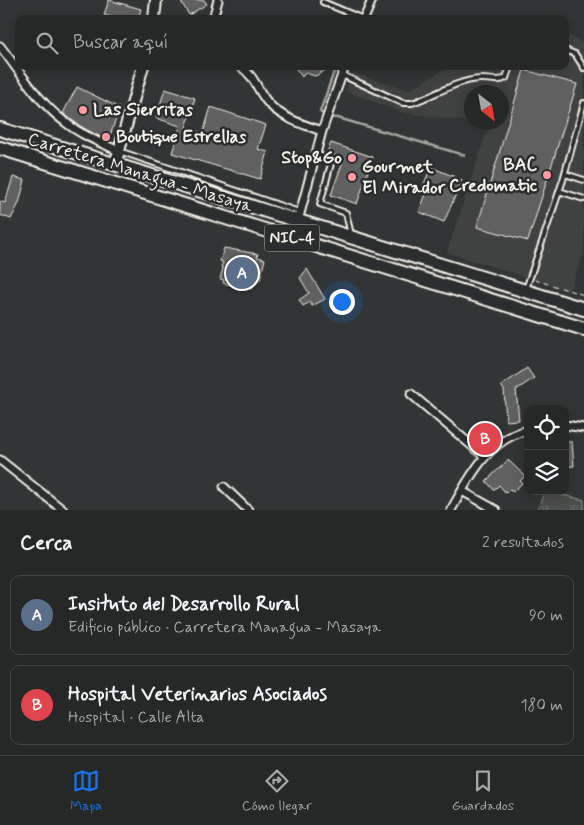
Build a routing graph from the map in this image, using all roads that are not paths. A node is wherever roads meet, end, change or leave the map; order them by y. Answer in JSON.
{"nodes":[{"id":1,"x":156,"y":0,"type":"edge"},
{"id":2,"x":218,"y":0,"type":"edge"},
{"id":3,"x":372,"y":0,"type":"edge"},
{"id":4,"x":323,"y":2,"type":"dead end"},
{"id":5,"x":154,"y":15,"type":"edge"},
{"id":6,"x":214,"y":15,"type":"edge"},
{"id":7,"x":354,"y":15,"type":"edge"},
{"id":8,"x":365,"y":15,"type":"edge"},
{"id":9,"x":0,"y":46,"type":"edge"},
{"id":10,"x":569,"y":52,"type":"edge"},
{"id":11,"x":15,"y":65,"type":"edge"},
{"id":12,"x":584,"y":68,"type":"edge"},
{"id":13,"x":19,"y":70,"type":"edge"},
{"id":14,"x":142,"y":70,"type":"edge"},
{"id":15,"x":244,"y":70,"type":"edge"},
{"id":16,"x":344,"y":70,"type":"edge"},
{"id":17,"x":509,"y":70,"type":"edge"},
{"id":18,"x":342,"y":74,"type":"junction"},
{"id":19,"x":584,"y":103,"type":"edge"},
{"id":20,"x":0,"y":129,"type":"edge"},
{"id":21,"x":322,"y":131,"type":"junction"},
{"id":22,"x":0,"y":148,"type":"edge"},
{"id":23,"x":119,"y":151,"type":"junction"},
{"id":24,"x":316,"y":154,"type":"junction"},
{"id":25,"x":115,"y":165,"type":"junction"},
{"id":26,"x":565,"y":174,"type":"junction"},
{"id":27,"x":584,"y":180,"type":"edge"},
{"id":28,"x":560,"y":191,"type":"junction"},
{"id":29,"x":584,"y":199,"type":"edge"},
{"id":30,"x":216,"y":214,"type":"junction"},
{"id":31,"x":298,"y":217,"type":"junction"},
{"id":32,"x":351,"y":237,"type":"junction"},
{"id":33,"x":360,"y":258,"type":"junction"},
{"id":34,"x":526,"y":291,"type":"junction"},
{"id":35,"x":584,"y":309,"type":"edge"},
{"id":36,"x":580,"y":328,"type":"edge"},
{"id":37,"x":584,"y":337,"type":"edge"},
{"id":38,"x":411,"y":394,"type":"dead end"},
{"id":39,"x":569,"y":426,"type":"edge"},
{"id":40,"x":584,"y":428,"type":"edge"},
{"id":41,"x":524,"y":432,"type":"edge"},
{"id":42,"x":484,"y":456,"type":"junction"},
{"id":43,"x":0,"y":460,"type":"edge"},
{"id":44,"x":224,"y":487,"type":"dead end"},
{"id":45,"x":462,"y":491,"type":"junction"},
{"id":46,"x":63,"y":510,"type":"edge"},
{"id":47,"x":248,"y":510,"type":"edge"},
{"id":48,"x":451,"y":510,"type":"edge"},
{"id":49,"x":496,"y":510,"type":"edge"}],
"edges":[{"from":1,"to":5,"type":"street"},
{"from":2,"to":6,"type":"street"},
{"from":3,"to":8,"type":"street"},
{"from":4,"to":7,"type":"lane"},
{"from":9,"to":11,"type":"street"},
{"from":10,"to":12,"type":"lane"},
{"from":13,"to":23,"type":"street"},
{"from":14,"to":23,"type":"street"},
{"from":15,"to":21,"type":"street"},
{"from":16,"to":18,"type":"street"},
{"from":17,"to":18,"type":"lane"},
{"from":18,"to":21,"type":"street"},
{"from":19,"to":26,"type":"lane"},
{"from":20,"to":25,"type":"highway","name":"Carretera Managua - Masaya","number":"NIC-4"},
{"from":21,"to":24,"type":"street"},
{"from":22,"to":30,"type":"highway","name":"Carretera Managua - Masaya","number":"NIC-4"},
{"from":23,"to":25,"type":"street"},
{"from":23,"to":31,"type":"lane"},
{"from":24,"to":31,"type":"street"},
{"from":24,"to":32,"type":"lane"},
{"from":25,"to":31,"type":"highway","name":"Carretera Managua - Masaya","number":"NIC-4"},
{"from":26,"to":27,"type":"lane"},
{"from":26,"to":28,"type":"lane"},
{"from":28,"to":29,"type":"lane"},
{"from":28,"to":34,"type":"lane"},
{"from":30,"to":31,"type":"highway"},
{"from":30,"to":33,"type":"highway","name":"Carretera Managua - Masaya","number":"NIC-4"},
{"from":31,"to":32,"type":"highway","name":"Carretera Managua - Masaya","number":"NIC-4"},
{"from":31,"to":33,"type":"highway"},
{"from":32,"to":34,"type":"highway","name":"Carretera Managua - Masaya","number":"NIC-4"},
{"from":33,"to":36,"type":"highway","name":"Carretera Managua - Masaya","number":"NIC-4"},
{"from":34,"to":35,"type":"highway","name":"Carretera Managua - Masaya","number":"NIC-4"},
{"from":36,"to":37,"type":"lane"},
{"from":38,"to":42,"type":"street"},
{"from":39,"to":40,"type":"street"},
{"from":41,"to":42,"type":"street"},
{"from":42,"to":45,"type":"street"},
{"from":43,"to":46,"type":"street"},
{"from":44,"to":47,"type":"street"},
{"from":45,"to":48,"type":"street"},
{"from":45,"to":49,"type":"street"}]}
